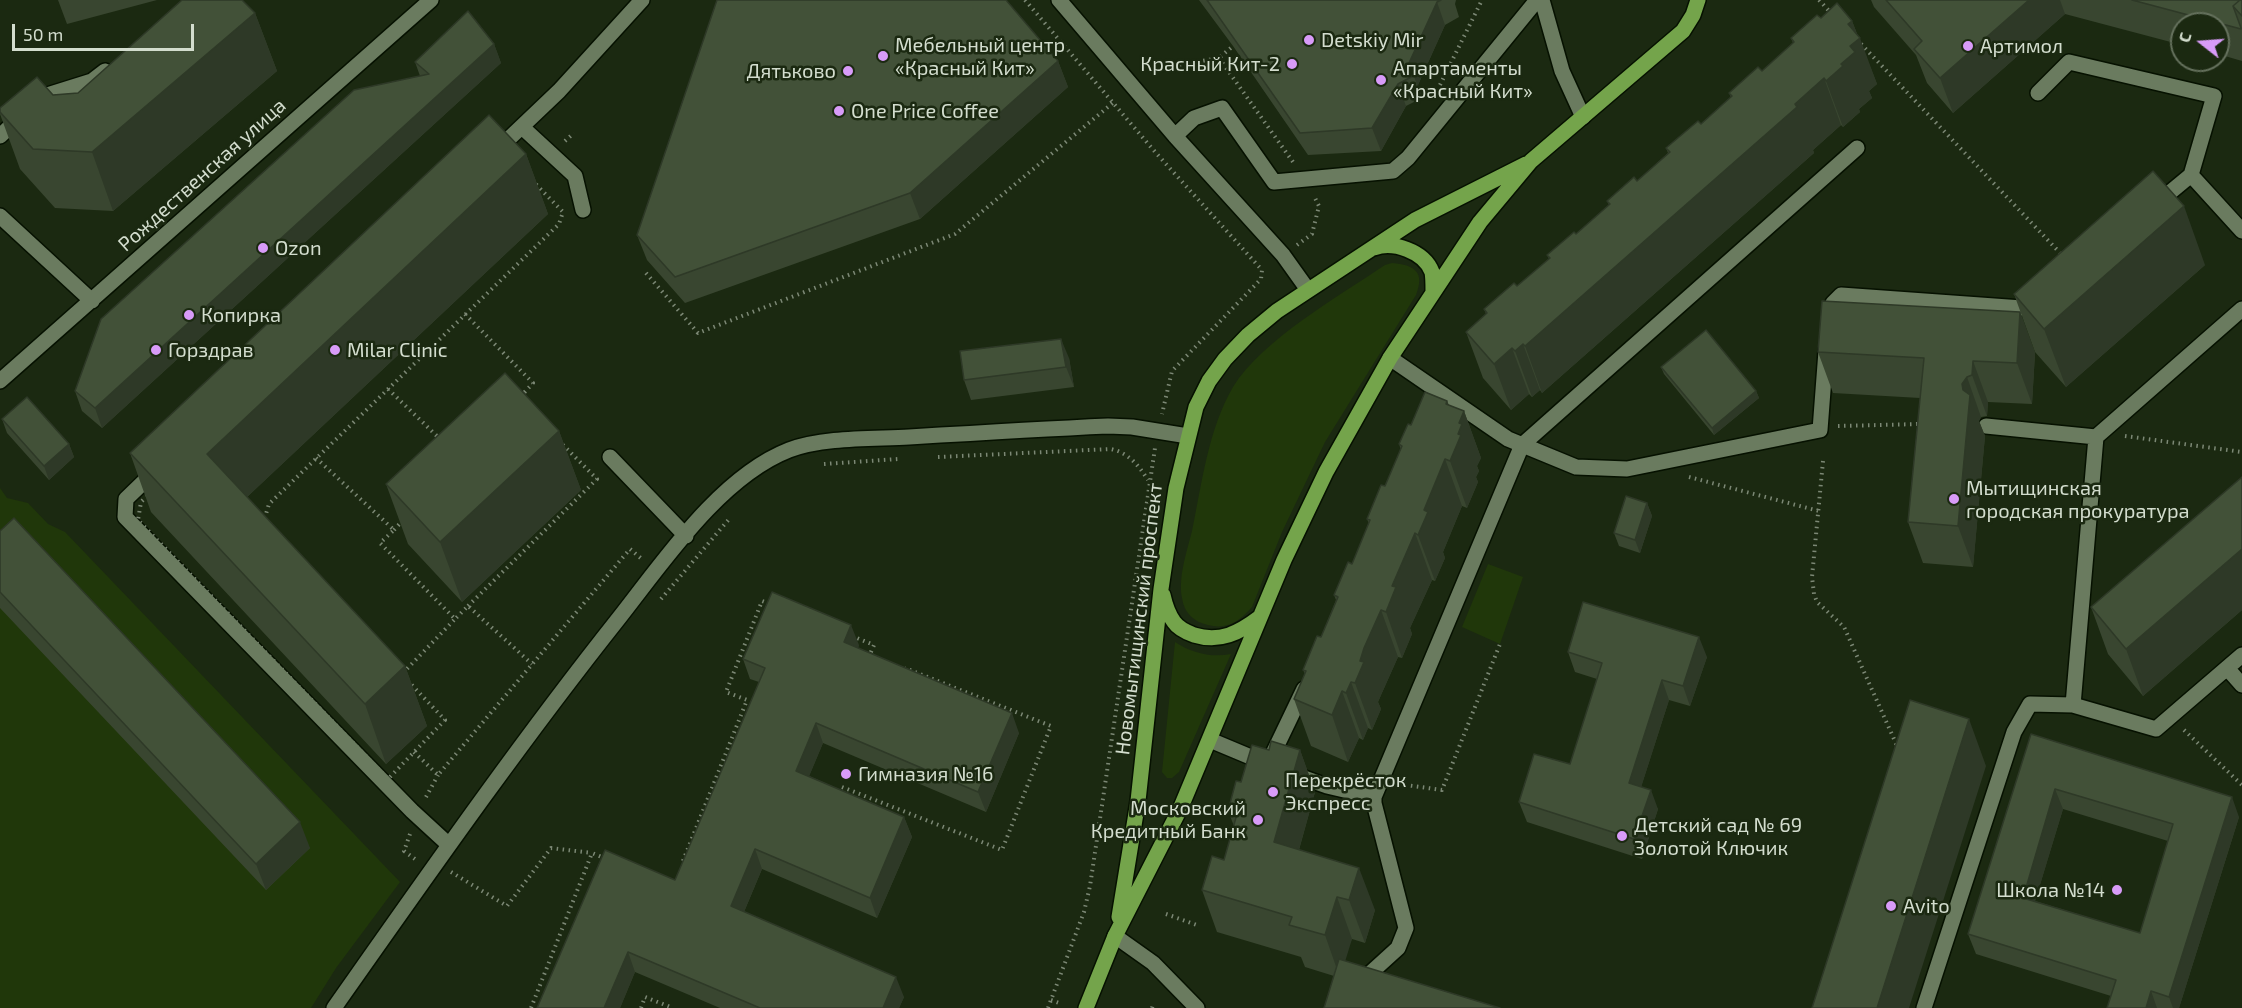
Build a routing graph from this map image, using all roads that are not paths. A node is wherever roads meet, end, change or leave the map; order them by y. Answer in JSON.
{"nodes":[{"id":1,"x":431,"y":0,"type":"edge"},
{"id":2,"x":642,"y":0,"type":"edge"},
{"id":3,"x":1059,"y":0,"type":"edge"},
{"id":4,"x":1537,"y":0,"type":"edge"},
{"id":5,"x":1542,"y":0,"type":"edge"},
{"id":6,"x":1698,"y":0,"type":"edge"},
{"id":7,"x":116,"y":62,"type":"edge"},
{"id":8,"x":2038,"y":93,"type":"dead end"},
{"id":9,"x":1583,"y":117,"type":"junction"},
{"id":10,"x":522,"y":126,"type":"junction"},
{"id":11,"x":0,"y":136,"type":"edge"},
{"id":12,"x":1175,"y":136,"type":"junction"},
{"id":13,"x":1857,"y":148,"type":"dead end"},
{"id":14,"x":488,"y":159,"type":"edge"},
{"id":15,"x":1531,"y":161,"type":"junction"},
{"id":16,"x":2191,"y":175,"type":"junction"},
{"id":17,"x":583,"y":210,"type":"dead end"},
{"id":18,"x":2147,"y":212,"type":"edge"},
{"id":19,"x":0,"y":216,"type":"edge"},
{"id":20,"x":2242,"y":231,"type":"edge"},
{"id":21,"x":1367,"y":250,"type":"junction"},
{"id":22,"x":1308,"y":290,"type":"junction"},
{"id":23,"x":1433,"y":291,"type":"junction"},
{"id":24,"x":2053,"y":294,"type":"edge"},
{"id":25,"x":92,"y":301,"type":"junction"},
{"id":26,"x":2242,"y":309,"type":"edge"},
{"id":27,"x":1390,"y":358,"type":"junction"},
{"id":28,"x":0,"y":381,"type":"edge"},
{"id":29,"x":1986,"y":426,"type":"dead end"},
{"id":30,"x":2098,"y":435,"type":"junction"},
{"id":31,"x":1188,"y":436,"type":"junction"},
{"id":32,"x":1522,"y":445,"type":"junction"},
{"id":33,"x":610,"y":457,"type":"dead end"},
{"id":34,"x":169,"y":458,"type":"edge"},
{"id":35,"x":686,"y":536,"type":"junction"},
{"id":36,"x":1161,"y":589,"type":"junction"},
{"id":37,"x":1260,"y":617,"type":"junction"},
{"id":38,"x":2242,"y":655,"type":"edge"},
{"id":39,"x":2227,"y":668,"type":"junction"},
{"id":40,"x":1308,"y":680,"type":"edge"},
{"id":41,"x":2242,"y":685,"type":"edge"},
{"id":42,"x":2073,"y":705,"type":"junction"},
{"id":43,"x":1210,"y":740,"type":"junction"},
{"id":44,"x":1268,"y":764,"type":"junction"},
{"id":45,"x":1374,"y":798,"type":"junction"},
{"id":46,"x":448,"y":845,"type":"junction"},
{"id":47,"x":1115,"y":936,"type":"junction"},
{"id":48,"x":1386,"y":985,"type":"edge"},
{"id":49,"x":334,"y":1008,"type":"edge"},
{"id":50,"x":1086,"y":1008,"type":"edge"},
{"id":51,"x":1197,"y":1008,"type":"edge"},
{"id":52,"x":1924,"y":1008,"type":"edge"}],
"edges":[{"from":1,"to":25,"type":"street","name":"Рождественская улица"},
{"from":2,"to":10,"type":"street"},
{"from":3,"to":12,"type":"street"},
{"from":4,"to":12,"type":"street"},
{"from":5,"to":9,"type":"street"},
{"from":6,"to":9,"type":"main road","name":"Новомытищинский проспект"},
{"from":7,"to":11,"type":"street"},
{"from":8,"to":16,"type":"street"},
{"from":9,"to":15,"type":"main road","name":"Новомытищинский проспект"},
{"from":10,"to":14,"type":"street"},
{"from":10,"to":17,"type":"street"},
{"from":12,"to":22,"type":"street"},
{"from":13,"to":32,"type":"street"},
{"from":15,"to":21,"type":"main road","name":"Новомытищинский проспект"},
{"from":15,"to":23,"type":"main road","name":"Новомытищинский проспект"},
{"from":16,"to":18,"type":"street"},
{"from":16,"to":20,"type":"street"},
{"from":19,"to":25,"type":"street"},
{"from":21,"to":22,"type":"main road","name":"Новомытищинский проспект"},
{"from":21,"to":23,"type":"main road"},
{"from":22,"to":31,"type":"main road","name":"Новомытищинский проспект"},
{"from":23,"to":27,"type":"main road","name":"Новомытищинский проспект"},
{"from":24,"to":32,"type":"street"},
{"from":25,"to":28,"type":"street","name":"Рождественская улица"},
{"from":26,"to":30,"type":"street"},
{"from":27,"to":32,"type":"street"},
{"from":27,"to":37,"type":"main road","name":"Новомытищинский проспект"},
{"from":29,"to":30,"type":"street"},
{"from":30,"to":42,"type":"street"},
{"from":31,"to":35,"type":"street"},
{"from":31,"to":36,"type":"main road","name":"Новомытищинский проспект"},
{"from":32,"to":45,"type":"street"},
{"from":33,"to":35,"type":"street"},
{"from":34,"to":46,"type":"street"},
{"from":35,"to":46,"type":"street"},
{"from":36,"to":37,"type":"main road"},
{"from":36,"to":47,"type":"main road","name":"Новомытищинский проспект"},
{"from":37,"to":43,"type":"main road","name":"Новомытищинский проспект"},
{"from":38,"to":39,"type":"street"},
{"from":39,"to":41,"type":"street"},
{"from":39,"to":42,"type":"street"},
{"from":40,"to":44,"type":"street"},
{"from":42,"to":52,"type":"street"},
{"from":43,"to":44,"type":"street"},
{"from":43,"to":47,"type":"main road","name":"Новомытищинский проспект"},
{"from":44,"to":45,"type":"street"},
{"from":45,"to":48,"type":"street"},
{"from":46,"to":49,"type":"street"},
{"from":47,"to":50,"type":"main road","name":"Новомытищинский проспект"},
{"from":47,"to":51,"type":"street"}]}
